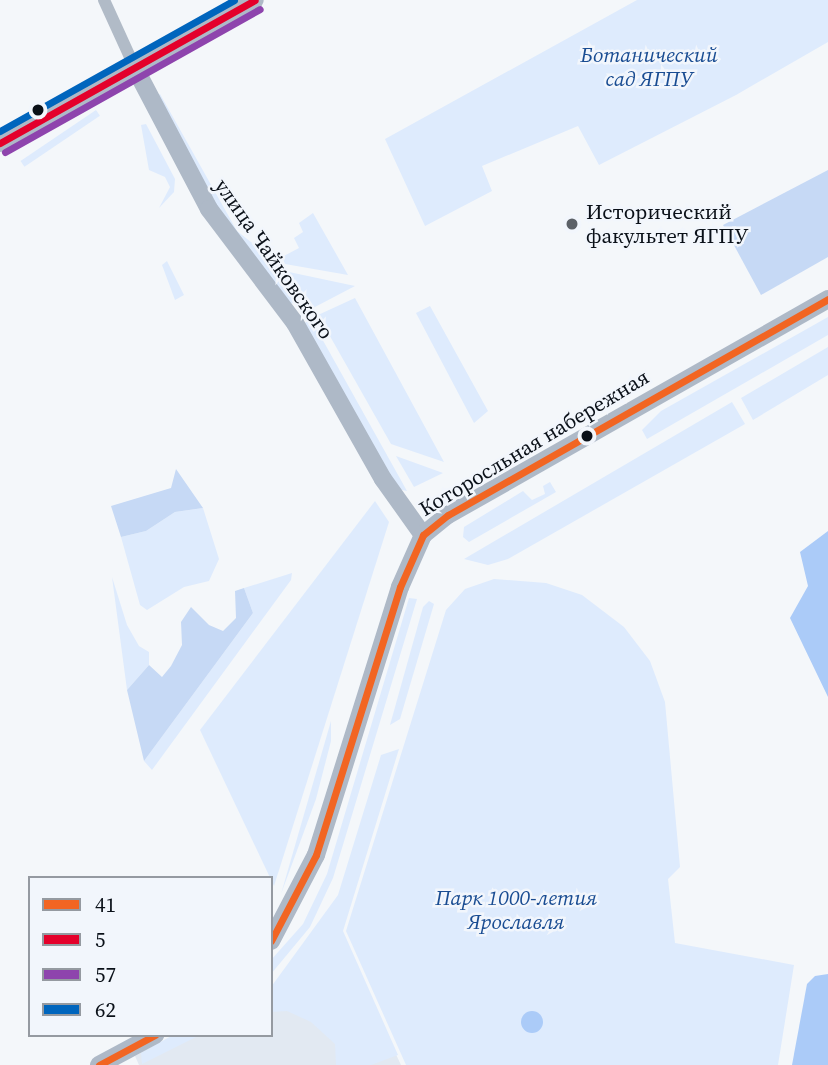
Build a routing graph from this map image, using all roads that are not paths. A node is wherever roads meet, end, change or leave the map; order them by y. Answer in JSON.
{"nodes":[{"id":1,"x":104,"y":0,"type":"edge"},
{"id":2,"x":255,"y":0,"type":"edge"},
{"id":3,"x":135,"y":68,"type":"junction"},
{"id":4,"x":0,"y":143,"type":"edge"},
{"id":5,"x":828,"y":299,"type":"edge"},
{"id":6,"x":423,"y":535,"type":"junction"},
{"id":7,"x":273,"y":937,"type":"edge"},
{"id":8,"x":151,"y":1037,"type":"edge"},
{"id":9,"x":99,"y":1065,"type":"edge"}],
"edges":[{"from":1,"to":3,"type":"street","name":"улица Чайковского"},
{"from":2,"to":3,"type":"main road"},
{"from":3,"to":4,"type":"main road"},
{"from":3,"to":6,"type":"main road","name":"улица Чайковского"},
{"from":5,"to":6,"type":"main road","name":"Которосльная набережная"},
{"from":6,"to":7,"type":"main road","name":"Которосльная набережная"},
{"from":8,"to":9,"type":"main road"}]}
